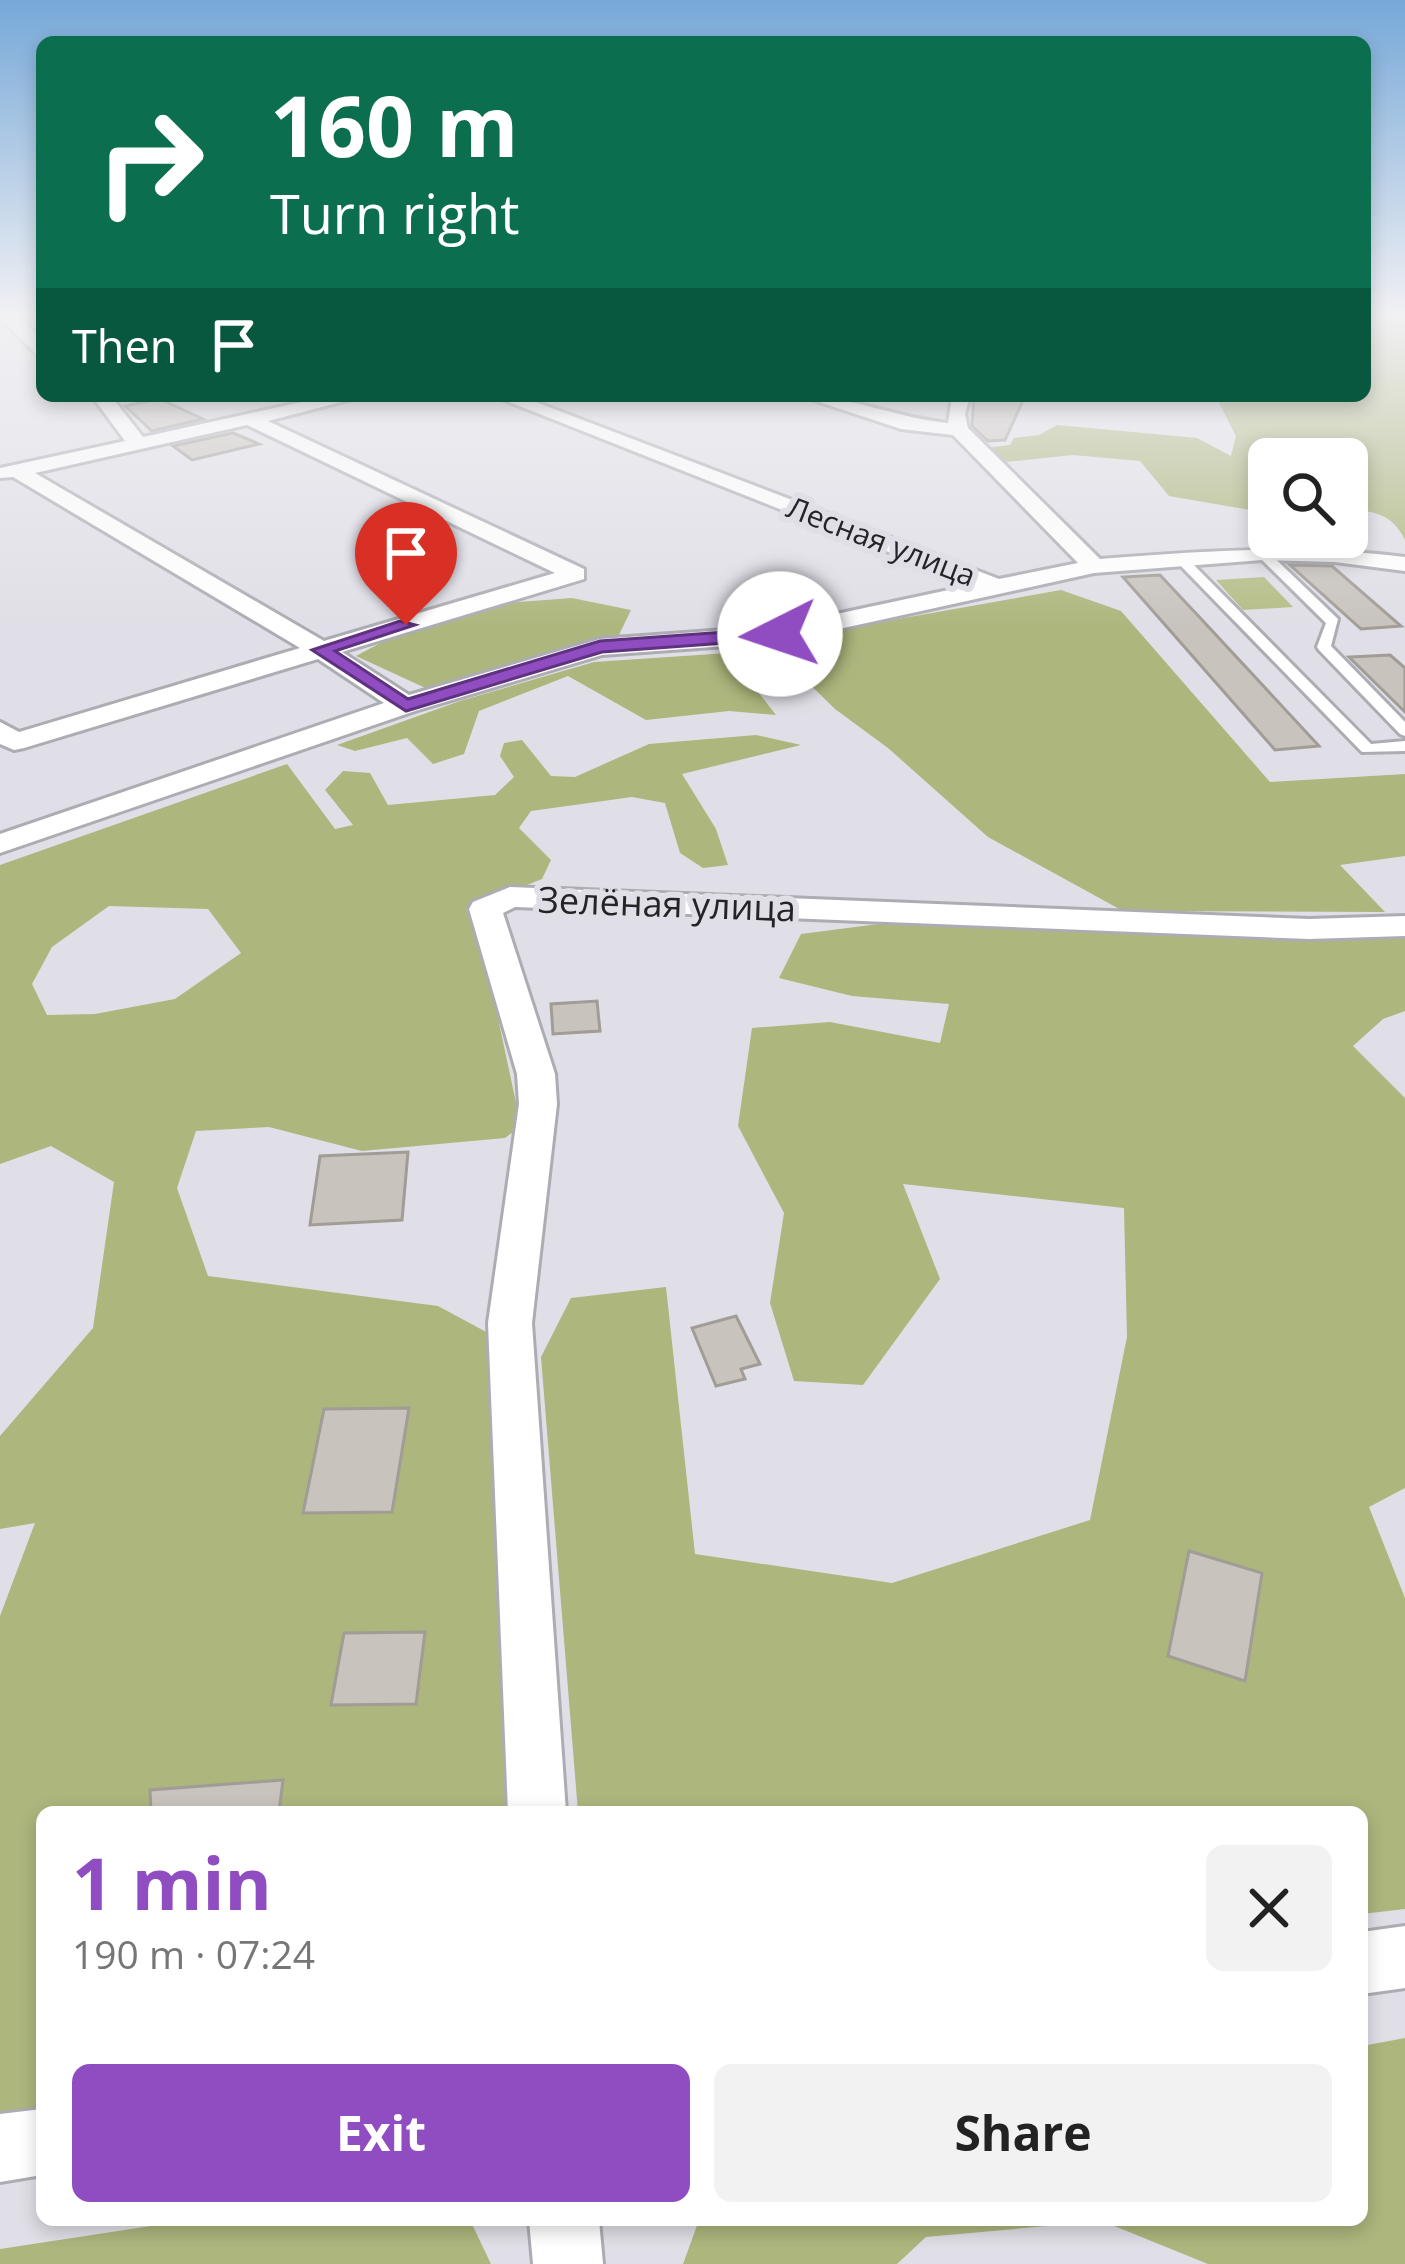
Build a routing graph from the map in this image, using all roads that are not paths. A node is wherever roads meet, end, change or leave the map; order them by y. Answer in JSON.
{"nodes":[{"id":1,"x":118,"y":418,"type":"edge"},
{"id":2,"x":255,"y":418,"type":"edge"},
{"id":3,"x":559,"y":418,"type":"edge"},
{"id":4,"x":876,"y":418,"type":"edge"},
{"id":5,"x":956,"y":418,"type":"edge"},
{"id":6,"x":249,"y":419,"type":"junction"},
{"id":7,"x":959,"y":430,"type":"junction"},
{"id":8,"x":138,"y":444,"type":"junction"},
{"id":9,"x":8,"y":473,"type":"edge"},
{"id":10,"x":1248,"y":554,"type":"edge"},
{"id":11,"x":1180,"y":558,"type":"junction"},
{"id":12,"x":1267,"y":558,"type":"edge"},
{"id":13,"x":1358,"y":558,"type":"edge"},
{"id":14,"x":1405,"y":564,"type":"edge"},
{"id":15,"x":1094,"y":566,"type":"junction"},
{"id":16,"x":990,"y":584,"type":"junction"},
{"id":17,"x":321,"y":650,"type":"junction"},
{"id":18,"x":406,"y":705,"type":"junction"},
{"id":19,"x":0,"y":730,"type":"edge"},
{"id":20,"x":1405,"y":730,"type":"edge"},
{"id":21,"x":1405,"y":746,"type":"edge"},
{"id":22,"x":0,"y":844,"type":"edge"},
{"id":23,"x":1405,"y":926,"type":"edge"},
{"id":24,"x":537,"y":1806,"type":"edge"},
{"id":25,"x":1405,"y":1957,"type":"edge"},
{"id":26,"x":1368,"y":1962,"type":"edge"},
{"id":27,"x":36,"y":2143,"type":"edge"},
{"id":28,"x":0,"y":2148,"type":"edge"},
{"id":29,"x":565,"y":2226,"type":"edge"},
{"id":30,"x":568,"y":2264,"type":"edge"}],
"edges":[{"from":1,"to":8,"type":"street"},
{"from":2,"to":6,"type":"street"},
{"from":3,"to":16,"type":"street","name":"Лесная улица"},
{"from":4,"to":7,"type":"street"},
{"from":5,"to":7,"type":"street"},
{"from":6,"to":8,"type":"street"},
{"from":6,"to":17,"type":"street"},
{"from":7,"to":15,"type":"street"},
{"from":8,"to":9,"type":"street"},
{"from":9,"to":17,"type":"street"},
{"from":10,"to":11,"type":"street"},
{"from":11,"to":15,"type":"street"},
{"from":11,"to":21,"type":"lane"},
{"from":12,"to":20,"type":"lane"},
{"from":13,"to":14,"type":"street"},
{"from":15,"to":16,"type":"street"},
{"from":16,"to":18,"type":"street"},
{"from":17,"to":18,"type":"street"},
{"from":17,"to":19,"type":"street"},
{"from":18,"to":22,"type":"street"},
{"from":23,"to":24,"type":"street","name":"Зелёная улица"},
{"from":25,"to":26,"type":"street"},
{"from":27,"to":28,"type":"street"},
{"from":29,"to":30,"type":"street"}]}
